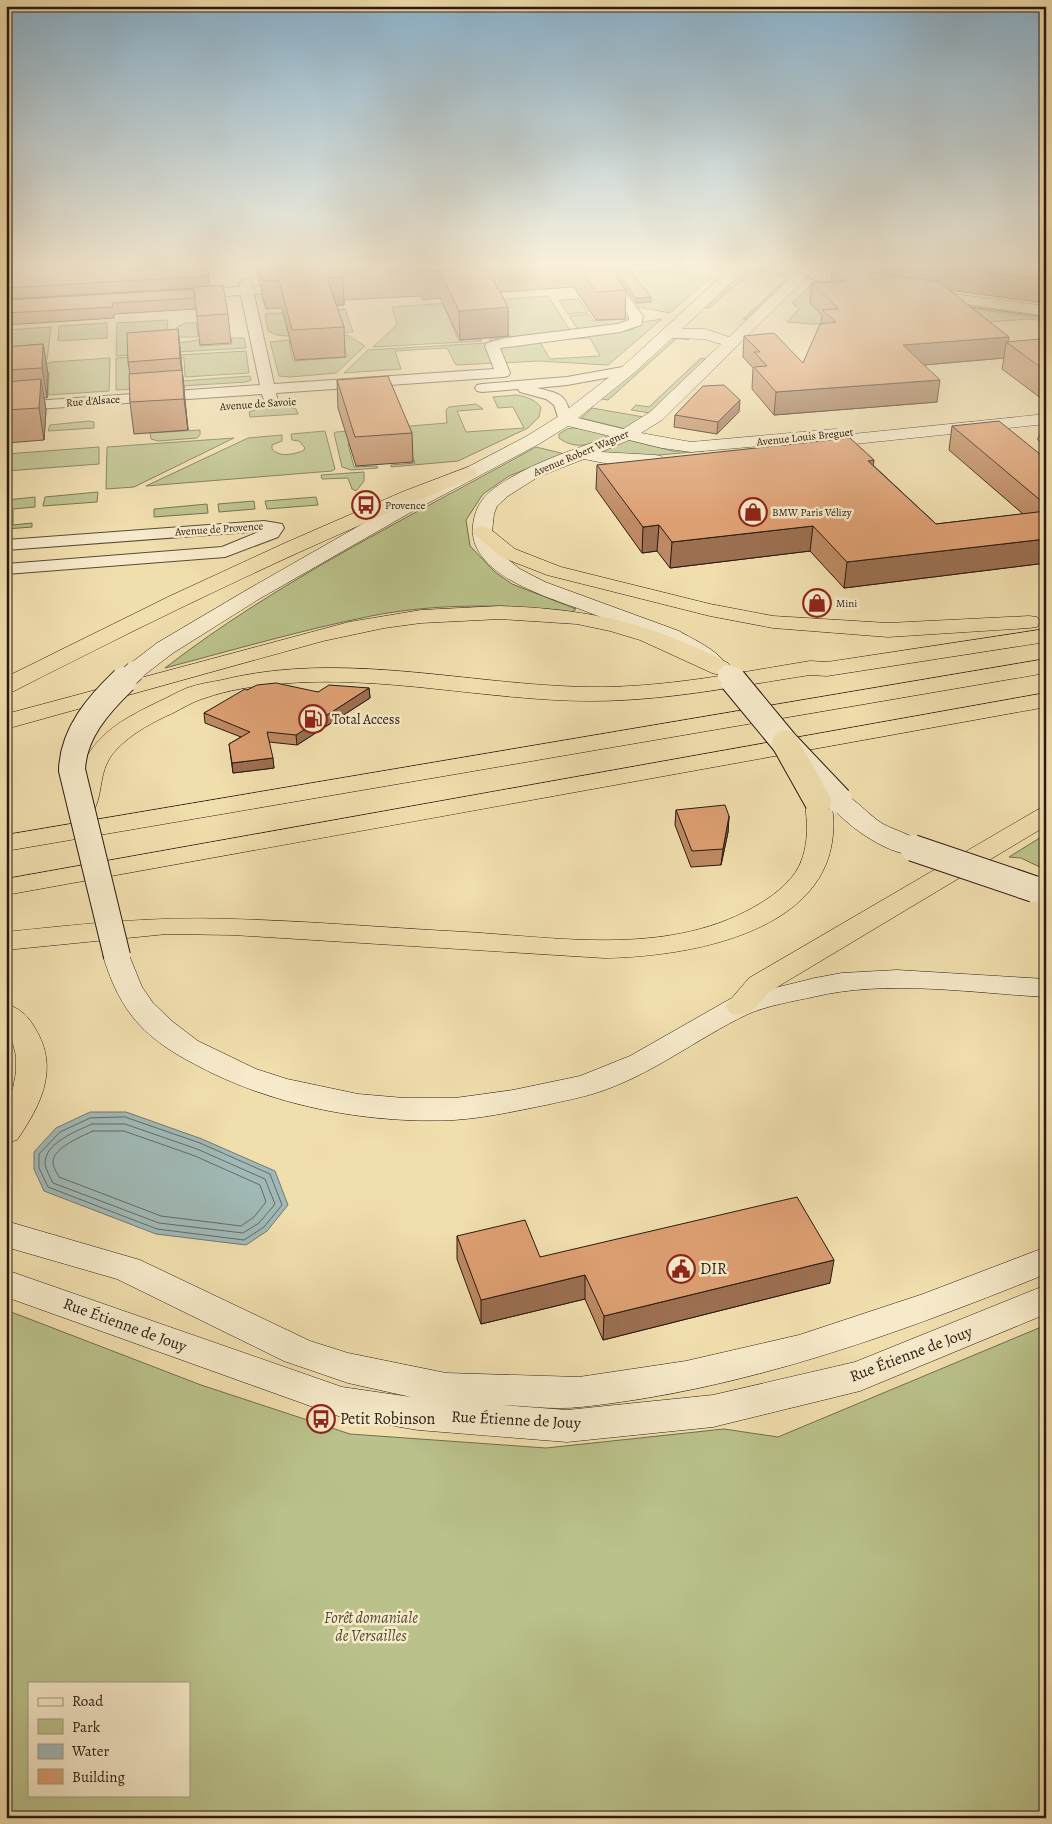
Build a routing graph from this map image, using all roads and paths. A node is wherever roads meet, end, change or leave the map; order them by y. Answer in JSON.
{"nodes":[{"id":1,"x":259,"y":349,"type":"edge"},
{"id":2,"x":493,"y":349,"type":"edge"},
{"id":3,"x":651,"y":349,"type":"edge"},
{"id":4,"x":727,"y":349,"type":"edge"},
{"id":5,"x":628,"y":370,"type":"junction"},
{"id":6,"x":506,"y":380,"type":"junction"},
{"id":7,"x":269,"y":396,"type":"junction"},
{"id":8,"x":6,"y":407,"type":"edge"},
{"id":9,"x":1046,"y":412,"type":"edge"},
{"id":10,"x":1046,"y":419,"type":"edge"},
{"id":11,"x":566,"y":420,"type":"junction"},
{"id":12,"x":6,"y":421,"type":"edge"},
{"id":13,"x":644,"y":424,"type":"junction"},
{"id":14,"x":626,"y":434,"type":"junction"},
{"id":15,"x":533,"y":440,"type":"junction"},
{"id":16,"x":691,"y":447,"type":"junction"},
{"id":17,"x":583,"y":453,"type":"junction"},
{"id":18,"x":655,"y":460,"type":"junction"},
{"id":19,"x":468,"y":473,"type":"junction"},
{"id":20,"x":517,"y":481,"type":"junction"},
{"id":21,"x":482,"y":532,"type":"junction"},
{"id":22,"x":6,"y":545,"type":"edge"},
{"id":23,"x":6,"y":569,"type":"edge"},
{"id":24,"x":1046,"y":621,"type":"edge"},
{"id":25,"x":1046,"y":635,"type":"edge"},
{"id":26,"x":1046,"y":666,"type":"edge"},
{"id":27,"x":724,"y":672,"type":"junction"},
{"id":28,"x":6,"y":686,"type":"edge"},
{"id":29,"x":1046,"y":700,"type":"edge"},
{"id":30,"x":6,"y":722,"type":"edge"},
{"id":31,"x":785,"y":743,"type":"joint"},
{"id":32,"x":828,"y":801,"type":"junction"},
{"id":33,"x":82,"y":808,"type":"junction"},
{"id":34,"x":1046,"y":816,"type":"edge"},
{"id":35,"x":6,"y":843,"type":"edge"},
{"id":36,"x":6,"y":887,"type":"edge"},
{"id":37,"x":1040,"y":891,"type":"edge"},
{"id":38,"x":6,"y":941,"type":"edge"},
{"id":39,"x":1046,"y":988,"type":"edge"},
{"id":40,"x":740,"y":1006,"type":"junction"},
{"id":41,"x":6,"y":1014,"type":"edge"},
{"id":42,"x":6,"y":1132,"type":"edge"},
{"id":43,"x":6,"y":1234,"type":"edge"},
{"id":44,"x":1046,"y":1260,"type":"edge"},
{"id":45,"x":6,"y":1283,"type":"edge"},
{"id":46,"x":1046,"y":1299,"type":"edge"}],
"edges":[{"from":1,"to":7,"type":"street"},
{"from":2,"to":6,"type":"street"},
{"from":3,"to":5,"type":"main road"},
{"from":4,"to":13,"type":"main road","name":"Avenue Robert Wagner"},
{"from":5,"to":6,"type":"street","name":"Avenue de Savoie"},
{"from":5,"to":11,"type":"main road"},
{"from":6,"to":7,"type":"street","name":"Avenue de Savoie"},
{"from":6,"to":11,"type":"street","name":"Avenue de Savoie"},
{"from":7,"to":8,"type":"street","name":"Rue d'Alsace"},
{"from":7,"to":12,"type":"street","name":"Avenue de Savoie"},
{"from":9,"to":16,"type":"main road","name":"Avenue Louis Breguet"},
{"from":10,"to":18,"type":"main road","name":"Avenue Louis Breguet"},
{"from":11,"to":14,"type":"main road","name":"Avenue Louis Breguet"},
{"from":11,"to":15,"type":"main road"},
{"from":13,"to":14,"type":"main road","name":"Avenue Robert Wagner"},
{"from":13,"to":16,"type":"main road"},
{"from":14,"to":16,"type":"main road","name":"Avenue Louis Breguet"},
{"from":14,"to":17,"type":"main road","name":"Avenue Robert Wagner"},
{"from":15,"to":17,"type":"main road"},
{"from":15,"to":19,"type":"main road"},
{"from":17,"to":18,"type":"main road"},
{"from":17,"to":20,"type":"main road","name":"Avenue Robert Wagner"},
{"from":18,"to":20,"type":"main road"},
{"from":19,"to":28,"type":"highway"},
{"from":19,"to":33,"type":"main road","bridge":true},
{"from":20,"to":21,"type":"main road","name":"Avenue Robert Wagner"},
{"from":21,"to":24,"type":"highway"},
{"from":21,"to":27,"type":"main road"},
{"from":22,"to":23,"type":"street","name":"Avenue de Provence"},
{"from":25,"to":33,"type":"highway"},
{"from":26,"to":35,"type":"highway"},
{"from":27,"to":30,"type":"highway"},
{"from":27,"to":31,"type":"main road","bridge":true},
{"from":29,"to":36,"type":"highway"},
{"from":31,"to":32,"type":"highway","bridge":true},
{"from":32,"to":37,"type":"main road","bridge":true},
{"from":32,"to":38,"type":"highway"},
{"from":33,"to":40,"type":"main road","bridge":true},
{"from":34,"to":40,"type":"highway"},
{"from":39,"to":40,"type":"main road"},
{"from":41,"to":42,"type":"highway"},
{"from":43,"to":44,"type":"main road"},
{"from":45,"to":46,"type":"main road","name":"Rue Étienne de Jouy"}]}
